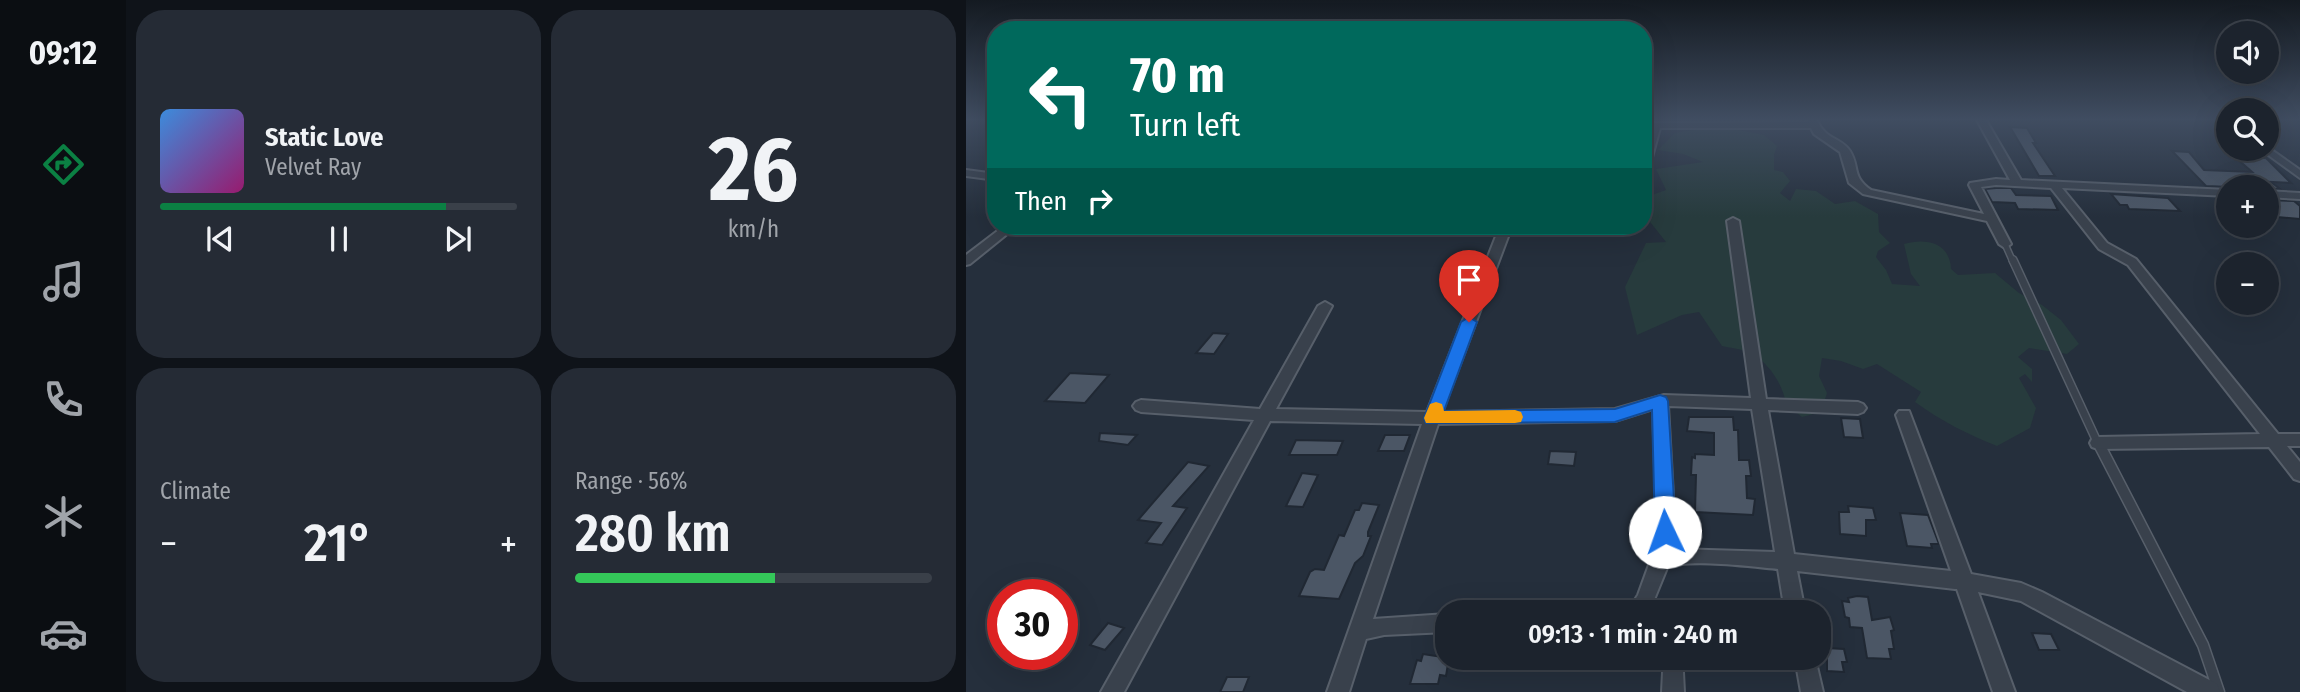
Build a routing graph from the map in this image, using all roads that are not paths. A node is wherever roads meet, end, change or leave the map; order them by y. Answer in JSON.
{"nodes":[{"id":1,"x":1845,"y":152,"type":"edge"},
{"id":2,"x":1999,"y":152,"type":"edge"},
{"id":3,"x":2279,"y":159,"type":"edge"},
{"id":4,"x":966,"y":173,"type":"edge"},
{"id":5,"x":2300,"y":175,"type":"edge"},
{"id":6,"x":987,"y":176,"type":"edge"},
{"id":7,"x":2017,"y":183,"type":"junction"},
{"id":8,"x":2054,"y":185,"type":"junction"},
{"id":9,"x":2216,"y":192,"type":"edge"},
{"id":10,"x":2279,"y":195,"type":"edge"},
{"id":11,"x":2300,"y":196,"type":"edge"},
{"id":12,"x":1992,"y":219,"type":"junction"},
{"id":13,"x":1733,"y":221,"type":"dead end"},
{"id":14,"x":999,"y":235,"type":"edge"},
{"id":15,"x":1503,"y":235,"type":"edge"},
{"id":16,"x":2005,"y":244,"type":"joint"},
{"id":17,"x":966,"y":261,"type":"edge"},
{"id":18,"x":1325,"y":306,"type":"dead end"},
{"id":19,"x":1660,"y":401,"type":"junction"},
{"id":20,"x":1759,"y":404,"type":"junction"},
{"id":21,"x":1141,"y":406,"type":"dead end"},
{"id":22,"x":1858,"y":408,"type":"dead end"},
{"id":23,"x":1267,"y":415,"type":"junction"},
{"id":24,"x":1904,"y":415,"type":"dead end"},
{"id":25,"x":1432,"y":418,"type":"junction"},
{"id":26,"x":2273,"y":440,"type":"junction"},
{"id":27,"x":2300,"y":440,"type":"edge"},
{"id":28,"x":2098,"y":443,"type":"junction"},
{"id":29,"x":2300,"y":474,"type":"edge"},
{"id":30,"x":1667,"y":558,"type":"junction"},
{"id":31,"x":1784,"y":561,"type":"junction"},
{"id":32,"x":1965,"y":583,"type":"junction"},
{"id":33,"x":1646,"y":600,"type":"edge"},
{"id":34,"x":1792,"y":600,"type":"edge"},
{"id":35,"x":1435,"y":624,"type":"edge"},
{"id":36,"x":1359,"y":631,"type":"junction"},
{"id":37,"x":1672,"y":670,"type":"edge"},
{"id":38,"x":1807,"y":670,"type":"edge"},
{"id":39,"x":1112,"y":692,"type":"edge"},
{"id":40,"x":1338,"y":692,"type":"edge"},
{"id":41,"x":1673,"y":692,"type":"edge"},
{"id":42,"x":1812,"y":692,"type":"edge"},
{"id":43,"x":2004,"y":692,"type":"edge"},
{"id":44,"x":2209,"y":692,"type":"edge"},
{"id":45,"x":2218,"y":692,"type":"edge"}],
"edges":[{"from":1,"to":12,"type":"street"},
{"from":2,"to":7,"type":"street"},
{"from":3,"to":5,"type":"street"},
{"from":4,"to":6,"type":"street"},
{"from":7,"to":8,"type":"street"},
{"from":7,"to":12,"type":"street"},
{"from":8,"to":9,"type":"street"},
{"from":8,"to":26,"type":"street"},
{"from":10,"to":11,"type":"street"},
{"from":12,"to":16,"type":"street"},
{"from":13,"to":20,"type":"street"},
{"from":14,"to":17,"type":"street"},
{"from":15,"to":25,"type":"street"},
{"from":16,"to":28,"type":"lane"},
{"from":18,"to":23,"type":"street"},
{"from":19,"to":20,"type":"street"},
{"from":19,"to":25,"type":"street"},
{"from":19,"to":30,"type":"street"},
{"from":20,"to":22,"type":"street"},
{"from":20,"to":31,"type":"street"},
{"from":21,"to":23,"type":"street"},
{"from":23,"to":25,"type":"street"},
{"from":23,"to":39,"type":"street"},
{"from":24,"to":32,"type":"street"},
{"from":25,"to":36,"type":"street"},
{"from":26,"to":27,"type":"street"},
{"from":26,"to":28,"type":"street"},
{"from":26,"to":29,"type":"street"},
{"from":28,"to":45,"type":"lane"},
{"from":30,"to":31,"type":"street"},
{"from":30,"to":33,"type":"street"},
{"from":31,"to":32,"type":"street"},
{"from":31,"to":34,"type":"street"},
{"from":32,"to":43,"type":"street"},
{"from":32,"to":44,"type":"street"},
{"from":35,"to":36,"type":"street"},
{"from":36,"to":40,"type":"street"},
{"from":37,"to":41,"type":"street"},
{"from":38,"to":42,"type":"street"}]}
